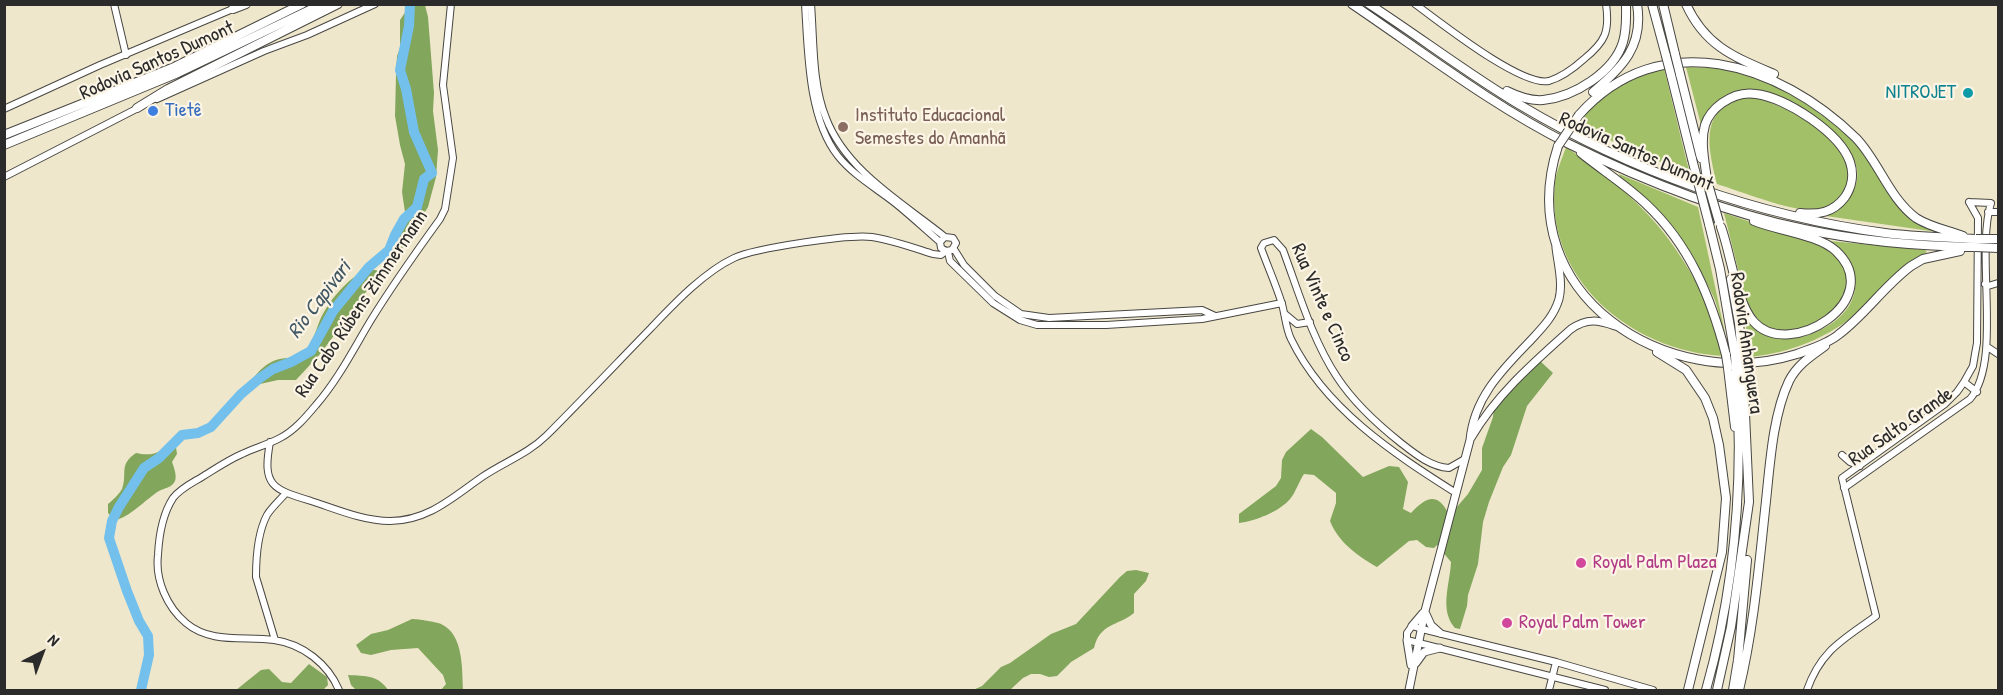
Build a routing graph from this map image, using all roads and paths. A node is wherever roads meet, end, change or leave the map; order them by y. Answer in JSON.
{"nodes":[{"id":1,"x":114,"y":4,"type":"edge"},
{"id":2,"x":246,"y":4,"type":"edge"},
{"id":3,"x":302,"y":4,"type":"edge"},
{"id":4,"x":322,"y":4,"type":"edge"},
{"id":5,"x":338,"y":4,"type":"edge"},
{"id":6,"x":375,"y":4,"type":"edge"},
{"id":7,"x":451,"y":4,"type":"edge"},
{"id":8,"x":805,"y":4,"type":"edge"},
{"id":9,"x":811,"y":4,"type":"edge"},
{"id":10,"x":1352,"y":4,"type":"edge"},
{"id":11,"x":1369,"y":4,"type":"edge"},
{"id":12,"x":1375,"y":4,"type":"edge"},
{"id":13,"x":1415,"y":4,"type":"edge"},
{"id":14,"x":1605,"y":4,"type":"edge"},
{"id":15,"x":1626,"y":4,"type":"edge"},
{"id":16,"x":1637,"y":4,"type":"edge"},
{"id":17,"x":1652,"y":4,"type":"edge"},
{"id":18,"x":1663,"y":4,"type":"edge"},
{"id":19,"x":1686,"y":4,"type":"edge"},
{"id":20,"x":236,"y":7,"type":"edge"},
{"id":21,"x":1406,"y":29,"type":"junction"},
{"id":22,"x":126,"y":55,"type":"junction"},
{"id":23,"x":1670,"y":55,"type":"junction"},
{"id":24,"x":1676,"y":75,"type":"junction"},
{"id":25,"x":1479,"y":79,"type":"junction"},
{"id":26,"x":137,"y":108,"type":"junction"},
{"id":27,"x":4,"y":109,"type":"edge"},
{"id":28,"x":1576,"y":115,"type":"junction"},
{"id":29,"x":4,"y":135,"type":"edge"},
{"id":30,"x":1858,"y":141,"type":"junction"},
{"id":31,"x":1568,"y":144,"type":"junction"},
{"id":32,"x":4,"y":145,"type":"edge"},
{"id":33,"x":4,"y":177,"type":"edge"},
{"id":34,"x":1707,"y":182,"type":"junction"},
{"id":35,"x":1745,"y":202,"type":"junction"},
{"id":36,"x":1732,"y":210,"type":"junction"},
{"id":37,"x":1989,"y":212,"type":"junction"},
{"id":38,"x":1998,"y":212,"type":"edge"},
{"id":39,"x":1978,"y":218,"type":"junction"},
{"id":40,"x":1720,"y":225,"type":"junction"},
{"id":41,"x":1555,"y":237,"type":"junction"},
{"id":42,"x":1998,"y":239,"type":"edge"},
{"id":43,"x":942,"y":242,"type":"junction"},
{"id":44,"x":1972,"y":243,"type":"junction"},
{"id":45,"x":1998,"y":248,"type":"edge"},
{"id":46,"x":926,"y":251,"type":"junction"},
{"id":47,"x":950,"y":251,"type":"junction"},
{"id":48,"x":1978,"y":277,"type":"junction"},
{"id":49,"x":1998,"y":283,"type":"edge"},
{"id":50,"x":1988,"y":286,"type":"junction"},
{"id":51,"x":1282,"y":303,"type":"junction"},
{"id":52,"x":1284,"y":314,"type":"junction"},
{"id":53,"x":1218,"y":317,"type":"junction"},
{"id":54,"x":1310,"y":322,"type":"junction"},
{"id":55,"x":1616,"y":327,"type":"junction"},
{"id":56,"x":1837,"y":337,"type":"junction"},
{"id":57,"x":1636,"y":338,"type":"junction"},
{"id":58,"x":1989,"y":348,"type":"junction"},
{"id":59,"x":1998,"y":354,"type":"edge"},
{"id":60,"x":1734,"y":356,"type":"junction"},
{"id":61,"x":1736,"y":369,"type":"junction"},
{"id":62,"x":1502,"y":370,"type":"junction"},
{"id":63,"x":1964,"y":382,"type":"junction"},
{"id":64,"x":1512,"y":384,"type":"junction"},
{"id":65,"x":1977,"y":392,"type":"junction"},
{"id":66,"x":1470,"y":440,"type":"junction"},
{"id":67,"x":270,"y":442,"type":"junction"},
{"id":68,"x":1842,"y":455,"type":"dead end"},
{"id":69,"x":1463,"y":460,"type":"junction"},
{"id":70,"x":1860,"y":466,"type":"junction"},
{"id":71,"x":1844,"y":488,"type":"junction"},
{"id":72,"x":286,"y":493,"type":"junction"},
{"id":73,"x":1456,"y":494,"type":"junction"},
{"id":74,"x":1746,"y":529,"type":"junction"},
{"id":75,"x":1425,"y":611,"type":"junction"},
{"id":76,"x":1412,"y":626,"type":"junction"},
{"id":77,"x":1422,"y":628,"type":"junction"},
{"id":78,"x":1440,"y":633,"type":"junction"},
{"id":79,"x":275,"y":640,"type":"junction"},
{"id":80,"x":1407,"y":640,"type":"junction"},
{"id":81,"x":1419,"y":643,"type":"junction"},
{"id":82,"x":1440,"y":648,"type":"junction"},
{"id":83,"x":1556,"y":662,"type":"junction"},
{"id":84,"x":1412,"y":671,"type":"junction"},
{"id":85,"x":1553,"y":677,"type":"junction"},
{"id":86,"x":339,"y":690,"type":"edge"},
{"id":87,"x":1408,"y":690,"type":"edge"},
{"id":88,"x":1549,"y":690,"type":"edge"},
{"id":89,"x":1605,"y":690,"type":"edge"},
{"id":90,"x":1653,"y":690,"type":"edge"},
{"id":91,"x":1688,"y":690,"type":"edge"},
{"id":92,"x":1706,"y":690,"type":"edge"},
{"id":93,"x":1717,"y":690,"type":"edge"},
{"id":94,"x":1733,"y":690,"type":"edge"},
{"id":95,"x":1739,"y":690,"type":"edge"},
{"id":96,"x":1807,"y":690,"type":"edge"}],
"edges":[{"from":1,"to":22,"type":"street"},
{"from":2,"to":20,"type":"highway"},
{"from":3,"to":29,"type":"highway","name":"Rodovia Santos Dumont"},
{"from":4,"to":32,"type":"highway","name":"Rodovia Santos Dumont"},
{"from":5,"to":26,"type":"highway"},
{"from":6,"to":26,"type":"street"},
{"from":7,"to":67,"type":"street","name":"Rua Cabo Rúbens Zimmermann"},
{"from":8,"to":43,"type":"street"},
{"from":9,"to":43,"type":"street"},
{"from":10,"to":31,"type":"highway","name":"Rodovia Santos Dumont"},
{"from":11,"to":21,"type":"highway","name":"Rodovia Santos Dumont"},
{"from":12,"to":21,"type":"highway"},
{"from":13,"to":14,"type":"street"},
{"from":15,"to":25,"type":"highway"},
{"from":16,"to":28,"type":"highway"},
{"from":17,"to":23,"type":"highway","name":"Rodovia Anhanguera"},
{"from":18,"to":23,"type":"highway","name":"Rodovia Anhanguera"},
{"from":19,"to":30,"type":"highway"},
{"from":20,"to":22,"type":"street"},
{"from":21,"to":25,"type":"highway","name":"Rodovia Santos Dumont"},
{"from":22,"to":27,"type":"street"},
{"from":23,"to":24,"type":"highway","name":"Rodovia Anhanguera","bridge":true},
{"from":24,"to":34,"type":"highway","name":"Rodovia Anhanguera"},
{"from":24,"to":60,"type":"highway","name":"Rodovia Anhanguera","bridge":true},
{"from":25,"to":35,"type":"highway","name":"Rodovia Santos Dumont"},
{"from":26,"to":33,"type":"street"},
{"from":28,"to":30,"type":"highway"},
{"from":28,"to":41,"type":"highway","bridge":true},
{"from":30,"to":44,"type":"highway"},
{"from":31,"to":36,"type":"highway","name":"Rodovia Santos Dumont"},
{"from":31,"to":60,"type":"highway"},
{"from":34,"to":35,"type":"highway"},
{"from":34,"to":40,"type":"highway","name":"Rodovia Anhanguera","bridge":true},
{"from":35,"to":44,"type":"highway","name":"Rodovia Santos Dumont"},
{"from":36,"to":40,"type":"highway"},
{"from":36,"to":44,"type":"highway","name":"Rodovia Santos Dumont"},
{"from":37,"to":38,"type":"street"},
{"from":37,"to":39,"type":"street"},
{"from":37,"to":39,"type":"street"},
{"from":37,"to":50,"type":"street"},
{"from":39,"to":48,"type":"street"},
{"from":40,"to":60,"type":"highway","name":"Rodovia Anhanguera"},
{"from":41,"to":55,"type":"highway"},
{"from":41,"to":62,"type":"main road"},
{"from":42,"to":44,"type":"highway","bridge":true},
{"from":43,"to":46,"type":"street"},
{"from":43,"to":47,"type":"street"},
{"from":43,"to":47,"type":"street"},
{"from":44,"to":45,"type":"highway","bridge":true},
{"from":44,"to":56,"type":"highway"},
{"from":46,"to":47,"type":"street"},
{"from":46,"to":72,"type":"street"},
{"from":47,"to":53,"type":"street"},
{"from":47,"to":53,"type":"street"},
{"from":48,"to":50,"type":"street"},
{"from":48,"to":63,"type":"street"},
{"from":49,"to":50,"type":"street"},
{"from":50,"to":58,"type":"street"},
{"from":51,"to":52,"type":"street","name":"Rua Vinte e Cinco"},
{"from":51,"to":53,"type":"street"},
{"from":51,"to":54,"type":"street","name":"Rua Vinte e Cinco"},
{"from":52,"to":54,"type":"street"},
{"from":52,"to":73,"type":"street","name":"Rua Vinte e Cinco"},
{"from":54,"to":69,"type":"street","name":"Rua Vinte e Cinco"},
{"from":55,"to":57,"type":"highway"},
{"from":55,"to":64,"type":"main road"},
{"from":56,"to":57,"type":"highway"},
{"from":56,"to":95,"type":"highway"},
{"from":57,"to":91,"type":"highway"},
{"from":58,"to":59,"type":"street"},
{"from":58,"to":65,"type":"street"},
{"from":60,"to":61,"type":"highway","name":"Rodovia Anhanguera","bridge":true},
{"from":60,"to":61,"type":"highway","bridge":true},
{"from":61,"to":74,"type":"highway","name":"Rodovia Anhanguera"},
{"from":61,"to":92,"type":"highway","name":"Rodovia Anhanguera"},
{"from":62,"to":64,"type":"main road"},
{"from":62,"to":66,"type":"main road"},
{"from":63,"to":65,"type":"street"},
{"from":63,"to":70,"type":"street"},
{"from":64,"to":66,"type":"main road"},
{"from":65,"to":71,"type":"street","name":"Rua Salto Grande"},
{"from":66,"to":69,"type":"main road"},
{"from":67,"to":72,"type":"street"},
{"from":67,"to":79,"type":"street","name":"Rua Cabo Rúbens Zimmermann"},
{"from":68,"to":70,"type":"street"},
{"from":69,"to":73,"type":"main road"},
{"from":70,"to":71,"type":"street"},
{"from":71,"to":96,"type":"street"},
{"from":72,"to":79,"type":"street"},
{"from":73,"to":75,"type":"main road"},
{"from":74,"to":93,"type":"highway","name":"Rodovia Anhanguera"},
{"from":74,"to":94,"type":"highway"},
{"from":75,"to":76,"type":"main road"},
{"from":75,"to":77,"type":"main road"},
{"from":75,"to":78,"type":"main road"},
{"from":76,"to":77,"type":"street"},
{"from":76,"to":80,"type":"street"},
{"from":77,"to":78,"type":"street"},
{"from":77,"to":81,"type":"main road"},
{"from":78,"to":83,"type":"street"},
{"from":79,"to":86,"type":"street","name":"Rua Cabo Rúbens Zimmermann"},
{"from":80,"to":81,"type":"street"},
{"from":80,"to":84,"type":"main road"},
{"from":81,"to":82,"type":"street"},
{"from":81,"to":84,"type":"main road"},
{"from":82,"to":84,"type":"main road"},
{"from":82,"to":85,"type":"street"},
{"from":83,"to":85,"type":"street"},
{"from":83,"to":90,"type":"street"},
{"from":84,"to":87,"type":"main road"},
{"from":85,"to":88,"type":"street"},
{"from":85,"to":89,"type":"street"}]}
